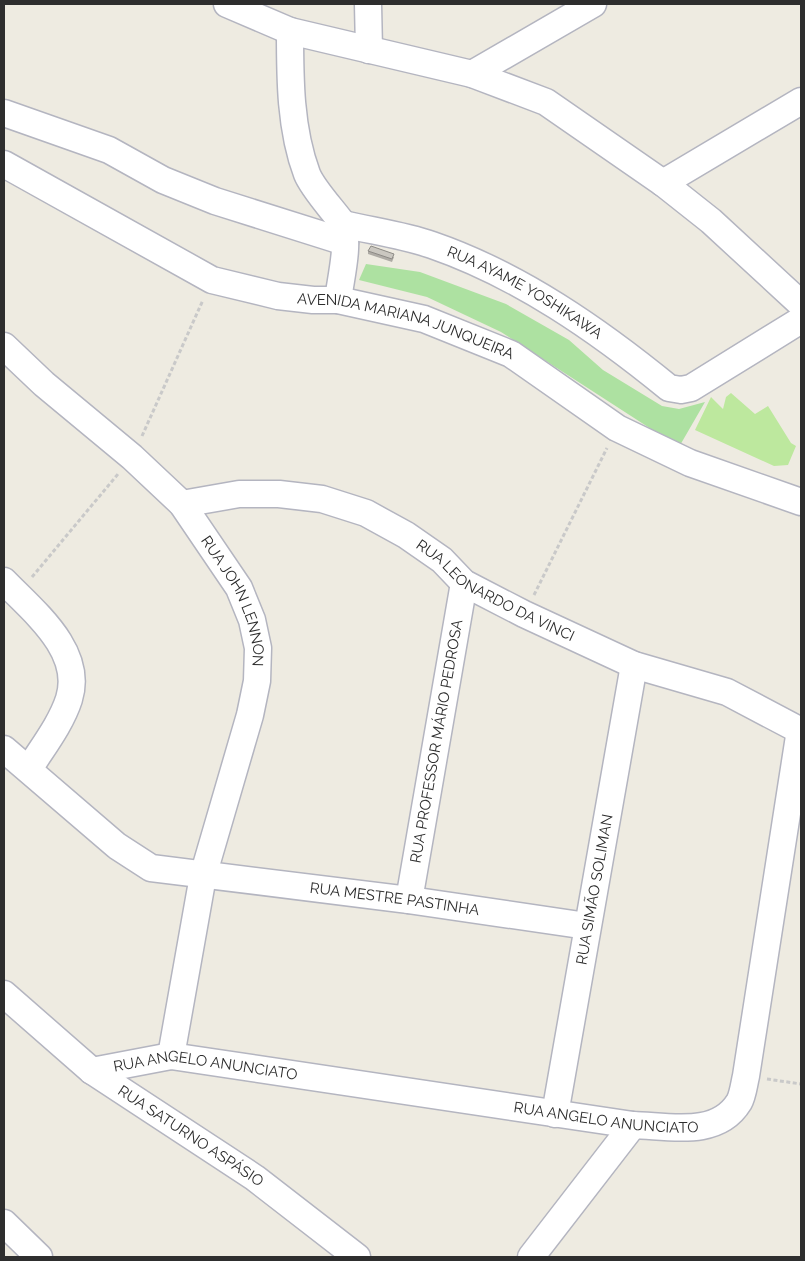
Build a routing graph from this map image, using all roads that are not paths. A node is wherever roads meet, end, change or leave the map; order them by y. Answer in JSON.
{"nodes":[{"id":1,"x":227,"y":4,"type":"edge"},
{"id":2,"x":368,"y":4,"type":"edge"},
{"id":3,"x":593,"y":4,"type":"edge"},
{"id":4,"x":290,"y":31,"type":"junction"},
{"id":5,"x":370,"y":50,"type":"junction"},
{"id":6,"x":472,"y":74,"type":"junction"},
{"id":7,"x":801,"y":101,"type":"edge"},
{"id":8,"x":4,"y":113,"type":"edge"},
{"id":9,"x":4,"y":164,"type":"edge"},
{"id":10,"x":663,"y":183,"type":"junction"},
{"id":11,"x":344,"y":233,"type":"junction"},
{"id":12,"x":338,"y":300,"type":"junction"},
{"id":13,"x":801,"y":304,"type":"edge"},
{"id":14,"x":801,"y":320,"type":"edge"},
{"id":15,"x":4,"y":346,"type":"edge"},
{"id":16,"x":801,"y":502,"type":"edge"},
{"id":17,"x":182,"y":504,"type":"junction"},
{"id":18,"x":464,"y":583,"type":"junction"},
{"id":19,"x":10,"y":588,"type":"edge"},
{"id":20,"x":634,"y":665,"type":"junction"},
{"id":21,"x":801,"y":730,"type":"edge"},
{"id":22,"x":4,"y":749,"type":"edge"},
{"id":23,"x":29,"y":769,"type":"junction"},
{"id":24,"x":203,"y":876,"type":"junction"},
{"id":25,"x":409,"y":900,"type":"junction"},
{"id":26,"x":587,"y":926,"type":"junction"},
{"id":27,"x":4,"y":994,"type":"edge"},
{"id":28,"x":171,"y":1056,"type":"junction"},
{"id":29,"x":92,"y":1071,"type":"junction"},
{"id":30,"x":555,"y":1114,"type":"junction"},
{"id":31,"x":633,"y":1125,"type":"junction"},
{"id":32,"x":4,"y":1223,"type":"edge"},
{"id":33,"x":38,"y":1257,"type":"edge"},
{"id":34,"x":357,"y":1257,"type":"edge"},
{"id":35,"x":530,"y":1257,"type":"edge"}],
"edges":[{"from":1,"to":4,"type":"street"},
{"from":2,"to":5,"type":"street"},
{"from":3,"to":6,"type":"street"},
{"from":4,"to":5,"type":"street"},
{"from":4,"to":11,"type":"street"},
{"from":5,"to":6,"type":"street"},
{"from":6,"to":10,"type":"street"},
{"from":7,"to":10,"type":"street"},
{"from":8,"to":11,"type":"street","name":"RUA AYAME YOSHIKAWA"},
{"from":9,"to":12,"type":"street","name":"AVENIDA MARIANA JUNQUEIRA"},
{"from":10,"to":13,"type":"street"},
{"from":11,"to":12,"type":"street"},
{"from":11,"to":14,"type":"street","name":"RUA AYAME YOSHIKAWA"},
{"from":12,"to":16,"type":"street","name":"AVENIDA MARIANA JUNQUEIRA"},
{"from":15,"to":17,"type":"street","name":"RUA JOHN LENNON"},
{"from":17,"to":18,"type":"street","name":"RUA LEONARDO DA VINCI"},
{"from":17,"to":24,"type":"street","name":"RUA JOHN LENNON"},
{"from":18,"to":20,"type":"street","name":"RUA LEONARDO DA VINCI"},
{"from":18,"to":25,"type":"street","name":"RUA PROFESSOR MÁRIO PEDROSA"},
{"from":19,"to":23,"type":"street"},
{"from":20,"to":21,"type":"street","name":"RUA LEONARDO DA VINCI"},
{"from":20,"to":26,"type":"street","name":"RUA SIMÃO SOLIMAN"},
{"from":21,"to":31,"type":"street","name":"RUA ANGELO ANUNCIATO"},
{"from":22,"to":23,"type":"street","name":"RUA MESTRE PASTINHA"},
{"from":23,"to":24,"type":"street","name":"RUA MESTRE PASTINHA"},
{"from":24,"to":25,"type":"street","name":"RUA MESTRE PASTINHA"},
{"from":24,"to":28,"type":"street","name":"RUA JOHN LENNON"},
{"from":25,"to":26,"type":"street","name":"RUA MESTRE PASTINHA"},
{"from":26,"to":30,"type":"street","name":"RUA SIMÃO SOLIMAN"},
{"from":27,"to":29,"type":"street","name":"RUA SATURNO ASPÁSIO"},
{"from":28,"to":29,"type":"street","name":"RUA ANGELO ANUNCIATO"},
{"from":28,"to":30,"type":"street","name":"RUA ANGELO ANUNCIATO"},
{"from":29,"to":34,"type":"street","name":"RUA SATURNO ASPÁSIO"},
{"from":30,"to":31,"type":"street","name":"RUA ANGELO ANUNCIATO"},
{"from":31,"to":35,"type":"street"},
{"from":32,"to":33,"type":"street"}]}
